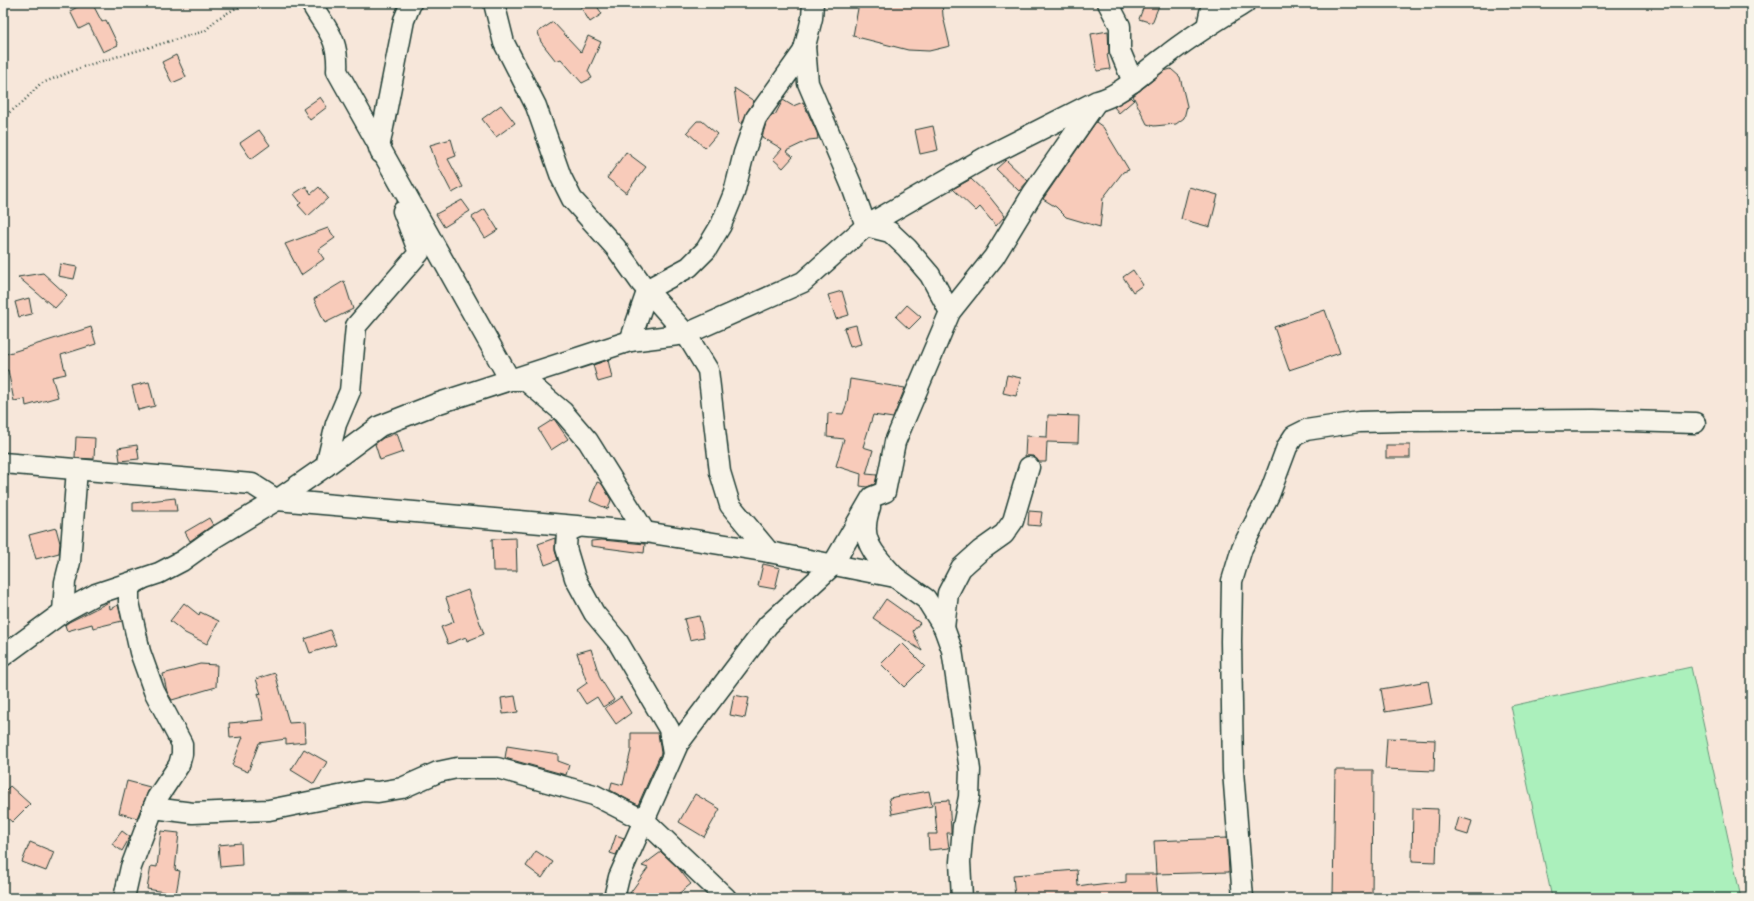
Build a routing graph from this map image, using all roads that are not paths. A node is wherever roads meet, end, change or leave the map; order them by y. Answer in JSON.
{"nodes":[{"id":1,"x":310,"y":3,"type":"edge"},
{"id":2,"x":411,"y":3,"type":"edge"},
{"id":3,"x":494,"y":3,"type":"edge"},
{"id":4,"x":813,"y":3,"type":"edge"},
{"id":5,"x":1108,"y":3,"type":"edge"},
{"id":6,"x":1212,"y":3,"type":"edge"},
{"id":7,"x":1245,"y":3,"type":"edge"},
{"id":8,"x":1207,"y":27,"type":"junction"},
{"id":9,"x":805,"y":46,"type":"junction"},
{"id":10,"x":1133,"y":82,"type":"junction"},
{"id":11,"x":1097,"y":101,"type":"junction"},
{"id":12,"x":379,"y":148,"type":"junction"},
{"id":13,"x":866,"y":226,"type":"junction"},
{"id":14,"x":648,"y":289,"type":"junction"},
{"id":15,"x":950,"y":312,"type":"junction"},
{"id":16,"x":686,"y":334,"type":"junction"},
{"id":17,"x":630,"y":341,"type":"junction"},
{"id":18,"x":510,"y":380,"type":"junction"},
{"id":19,"x":1695,"y":423,"type":"dead end"},
{"id":20,"x":3,"y":463,"type":"edge"},
{"id":21,"x":326,"y":466,"type":"junction"},
{"id":22,"x":1029,"y":467,"type":"dead end"},
{"id":23,"x":77,"y":469,"type":"junction"},
{"id":24,"x":872,"y":497,"type":"junction"},
{"id":25,"x":277,"y":500,"type":"junction"},
{"id":26,"x":578,"y":527,"type":"junction"},
{"id":27,"x":645,"y":532,"type":"junction"},
{"id":28,"x":769,"y":552,"type":"junction"},
{"id":29,"x":832,"y":566,"type":"junction"},
{"id":30,"x":895,"y":577,"type":"junction"},
{"id":31,"x":144,"y":578,"type":"junction"},
{"id":32,"x":63,"y":612,"type":"junction"},
{"id":33,"x":944,"y":628,"type":"junction"},
{"id":34,"x":3,"y":656,"type":"edge"},
{"id":35,"x":673,"y":754,"type":"junction"},
{"id":36,"x":153,"y":808,"type":"junction"},
{"id":37,"x":645,"y":821,"type":"junction"},
{"id":38,"x":124,"y":898,"type":"edge"},
{"id":39,"x":614,"y":898,"type":"edge"},
{"id":40,"x":726,"y":898,"type":"edge"},
{"id":41,"x":962,"y":898,"type":"edge"},
{"id":42,"x":1243,"y":898,"type":"edge"}],
"edges":[{"from":1,"to":12,"type":"street"},
{"from":2,"to":12,"type":"street"},
{"from":3,"to":14,"type":"street"},
{"from":4,"to":9,"type":"street"},
{"from":5,"to":10,"type":"street"},
{"from":6,"to":8,"type":"street"},
{"from":7,"to":8,"type":"street"},
{"from":8,"to":10,"type":"street"},
{"from":9,"to":13,"type":"street"},
{"from":9,"to":14,"type":"street"},
{"from":10,"to":11,"type":"street"},
{"from":11,"to":13,"type":"street"},
{"from":11,"to":15,"type":"street"},
{"from":12,"to":18,"type":"street"},
{"from":12,"to":21,"type":"street"},
{"from":13,"to":15,"type":"street"},
{"from":13,"to":16,"type":"street"},
{"from":14,"to":16,"type":"street"},
{"from":14,"to":17,"type":"street"},
{"from":15,"to":24,"type":"street"},
{"from":16,"to":17,"type":"street"},
{"from":16,"to":28,"type":"street"},
{"from":17,"to":18,"type":"street"},
{"from":18,"to":21,"type":"street"},
{"from":18,"to":27,"type":"street"},
{"from":19,"to":42,"type":"street"},
{"from":20,"to":23,"type":"street"},
{"from":21,"to":25,"type":"street"},
{"from":22,"to":33,"type":"street"},
{"from":23,"to":25,"type":"street"},
{"from":23,"to":32,"type":"street"},
{"from":24,"to":29,"type":"street"},
{"from":24,"to":30,"type":"street"},
{"from":25,"to":26,"type":"street"},
{"from":25,"to":31,"type":"street"},
{"from":26,"to":27,"type":"street"},
{"from":26,"to":35,"type":"street"},
{"from":27,"to":28,"type":"street"},
{"from":28,"to":29,"type":"street"},
{"from":29,"to":30,"type":"street"},
{"from":29,"to":35,"type":"street"},
{"from":30,"to":33,"type":"street"},
{"from":31,"to":32,"type":"street"},
{"from":31,"to":36,"type":"street"},
{"from":32,"to":34,"type":"street"},
{"from":33,"to":41,"type":"street"},
{"from":35,"to":37,"type":"street"},
{"from":36,"to":37,"type":"street"},
{"from":36,"to":38,"type":"street"},
{"from":37,"to":39,"type":"street"},
{"from":37,"to":40,"type":"street"}]}
